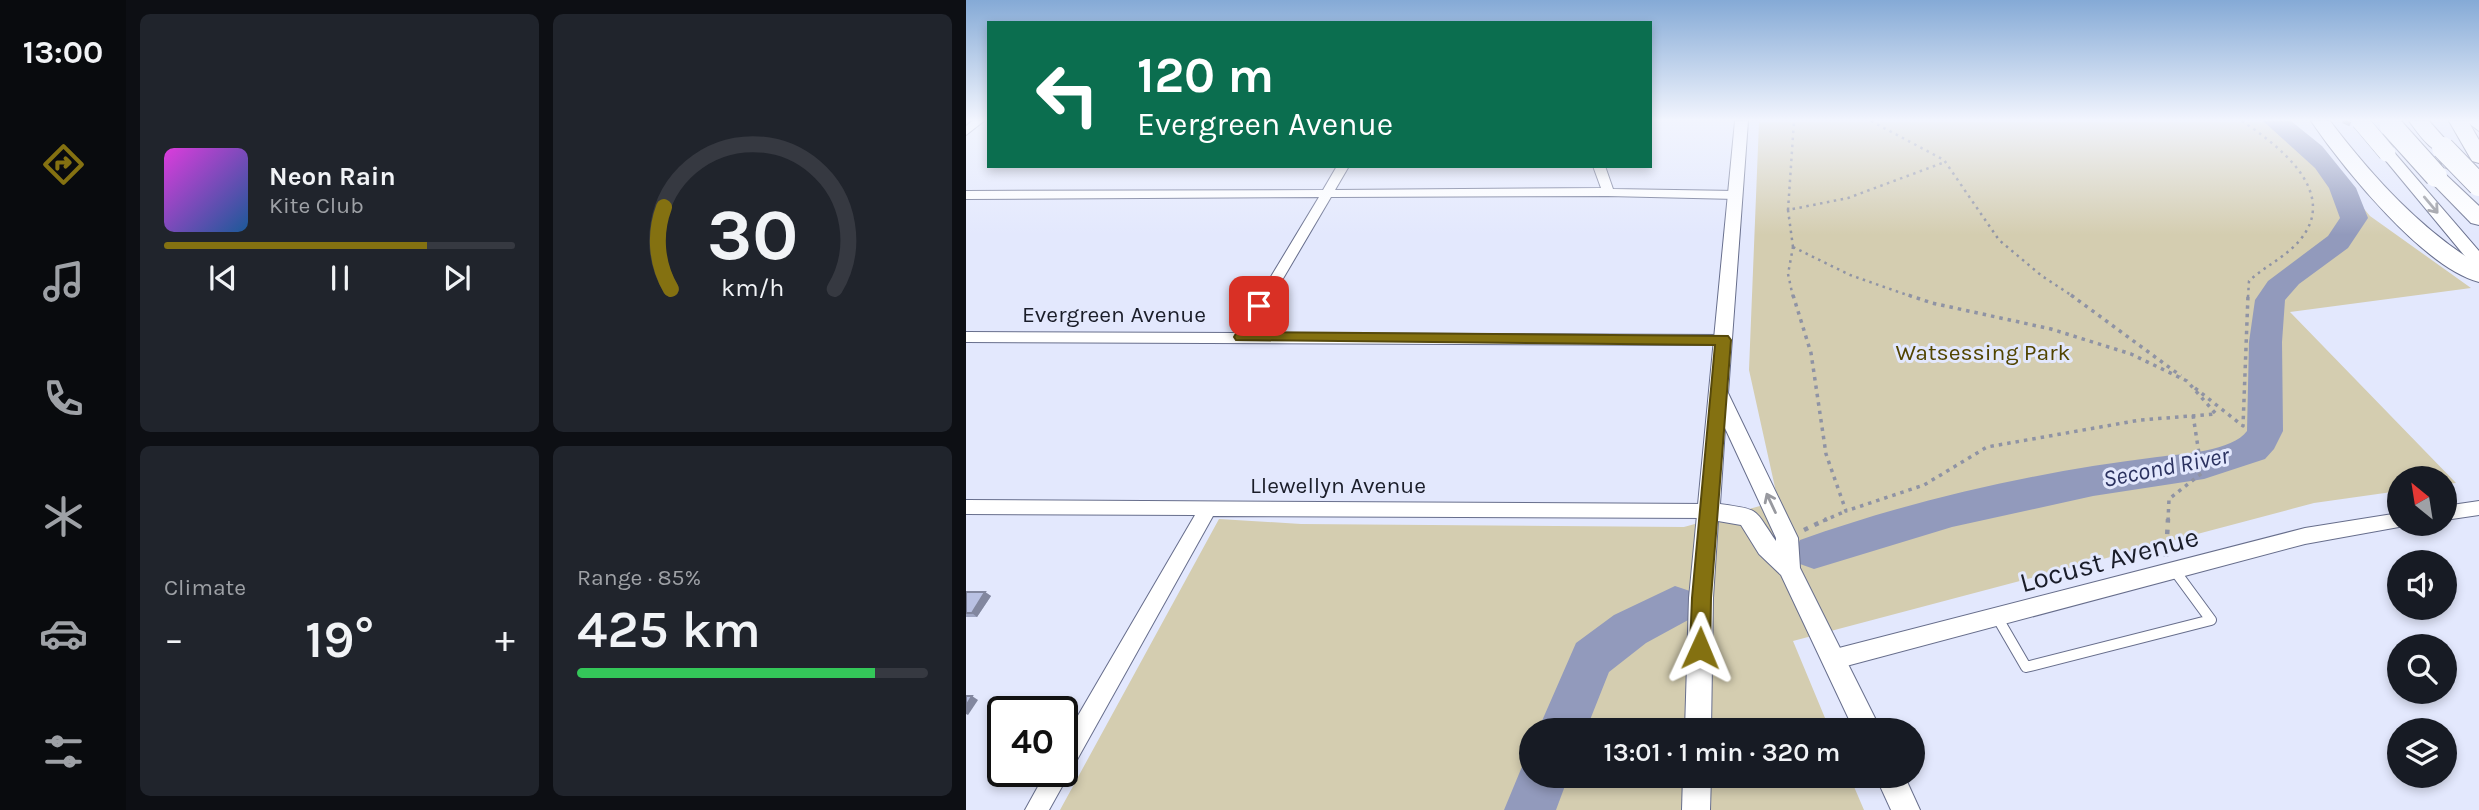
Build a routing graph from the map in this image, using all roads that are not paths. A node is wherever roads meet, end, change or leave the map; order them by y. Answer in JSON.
{"nodes":[{"id":1,"x":1739,"y":159,"type":"edge"},
{"id":2,"x":2350,"y":159,"type":"edge"},
{"id":3,"x":2392,"y":159,"type":"edge"},
{"id":4,"x":2420,"y":159,"type":"edge"},
{"id":5,"x":2454,"y":159,"type":"edge"},
{"id":6,"x":1342,"y":168,"type":"edge"},
{"id":7,"x":1600,"y":168,"type":"edge"},
{"id":8,"x":2479,"y":185,"type":"edge"},
{"id":9,"x":1608,"y":192,"type":"junction"},
{"id":10,"x":966,"y":195,"type":"edge"},
{"id":11,"x":1325,"y":195,"type":"junction"},
{"id":12,"x":1736,"y":195,"type":"junction"},
{"id":13,"x":2479,"y":218,"type":"edge"},
{"id":14,"x":2479,"y":262,"type":"edge"},
{"id":15,"x":2479,"y":275,"type":"edge"},
{"id":16,"x":966,"y":337,"type":"edge"},
{"id":17,"x":1242,"y":337,"type":"junction"},
{"id":18,"x":1723,"y":340,"type":"junction"},
{"id":19,"x":1719,"y":395,"type":"junction"},
{"id":20,"x":966,"y":507,"type":"edge"},
{"id":21,"x":2479,"y":508,"type":"edge"},
{"id":22,"x":1208,"y":509,"type":"junction"},
{"id":23,"x":1709,"y":511,"type":"junction"},
{"id":24,"x":2457,"y":511,"type":"edge"},
{"id":25,"x":2387,"y":522,"type":"edge"},
{"id":26,"x":1790,"y":568,"type":"junction"},
{"id":27,"x":2170,"y":571,"type":"junction"},
{"id":28,"x":1997,"y":617,"type":"junction"},
{"id":29,"x":1835,"y":659,"type":"junction"},
{"id":30,"x":1698,"y":718,"type":"edge"},
{"id":31,"x":1862,"y":718,"type":"edge"},
{"id":32,"x":1078,"y":737,"type":"edge"},
{"id":33,"x":1049,"y":787,"type":"edge"},
{"id":34,"x":1697,"y":788,"type":"edge"},
{"id":35,"x":1895,"y":788,"type":"edge"},
{"id":36,"x":1036,"y":810,"type":"edge"},
{"id":37,"x":1696,"y":810,"type":"edge"},
{"id":38,"x":1906,"y":810,"type":"edge"}],
"edges":[{"from":1,"to":12,"type":"street"},
{"from":2,"to":15,"type":"highway"},
{"from":3,"to":14,"type":"main road","one_way":true,"bridge":true},
{"from":4,"to":13,"type":"highway","bridge":true},
{"from":5,"to":8,"type":"highway","bridge":true},
{"from":6,"to":11,"type":"street"},
{"from":7,"to":9,"type":"street"},
{"from":9,"to":11,"type":"street"},
{"from":9,"to":12,"type":"street"},
{"from":10,"to":11,"type":"street"},
{"from":11,"to":17,"type":"street"},
{"from":12,"to":18,"type":"street"},
{"from":16,"to":17,"type":"street","name":"Evergreen Avenue"},
{"from":17,"to":18,"type":"street","name":"Evergreen Avenue"},
{"from":18,"to":19,"type":"street"},
{"from":19,"to":23,"type":"street"},
{"from":26,"to":19,"type":"street","one_way":true},
{"from":20,"to":22,"type":"street","name":"Llewellyn Avenue"},
{"from":21,"to":24,"type":"street"},
{"from":22,"to":23,"type":"street","name":"Llewellyn Avenue"},
{"from":22,"to":32,"type":"street"},
{"from":23,"to":26,"type":"street"},
{"from":23,"to":30,"type":"street"},
{"from":25,"to":27,"type":"street","name":"Locust Avenue"},
{"from":26,"to":29,"type":"street"},
{"from":27,"to":28,"type":"street","name":"Locust Avenue"},
{"from":27,"to":28,"type":"lane"},
{"from":28,"to":29,"type":"street","name":"Locust Avenue"},
{"from":29,"to":31,"type":"street"},
{"from":33,"to":36,"type":"street"},
{"from":34,"to":37,"type":"street"},
{"from":35,"to":38,"type":"street"}]}
